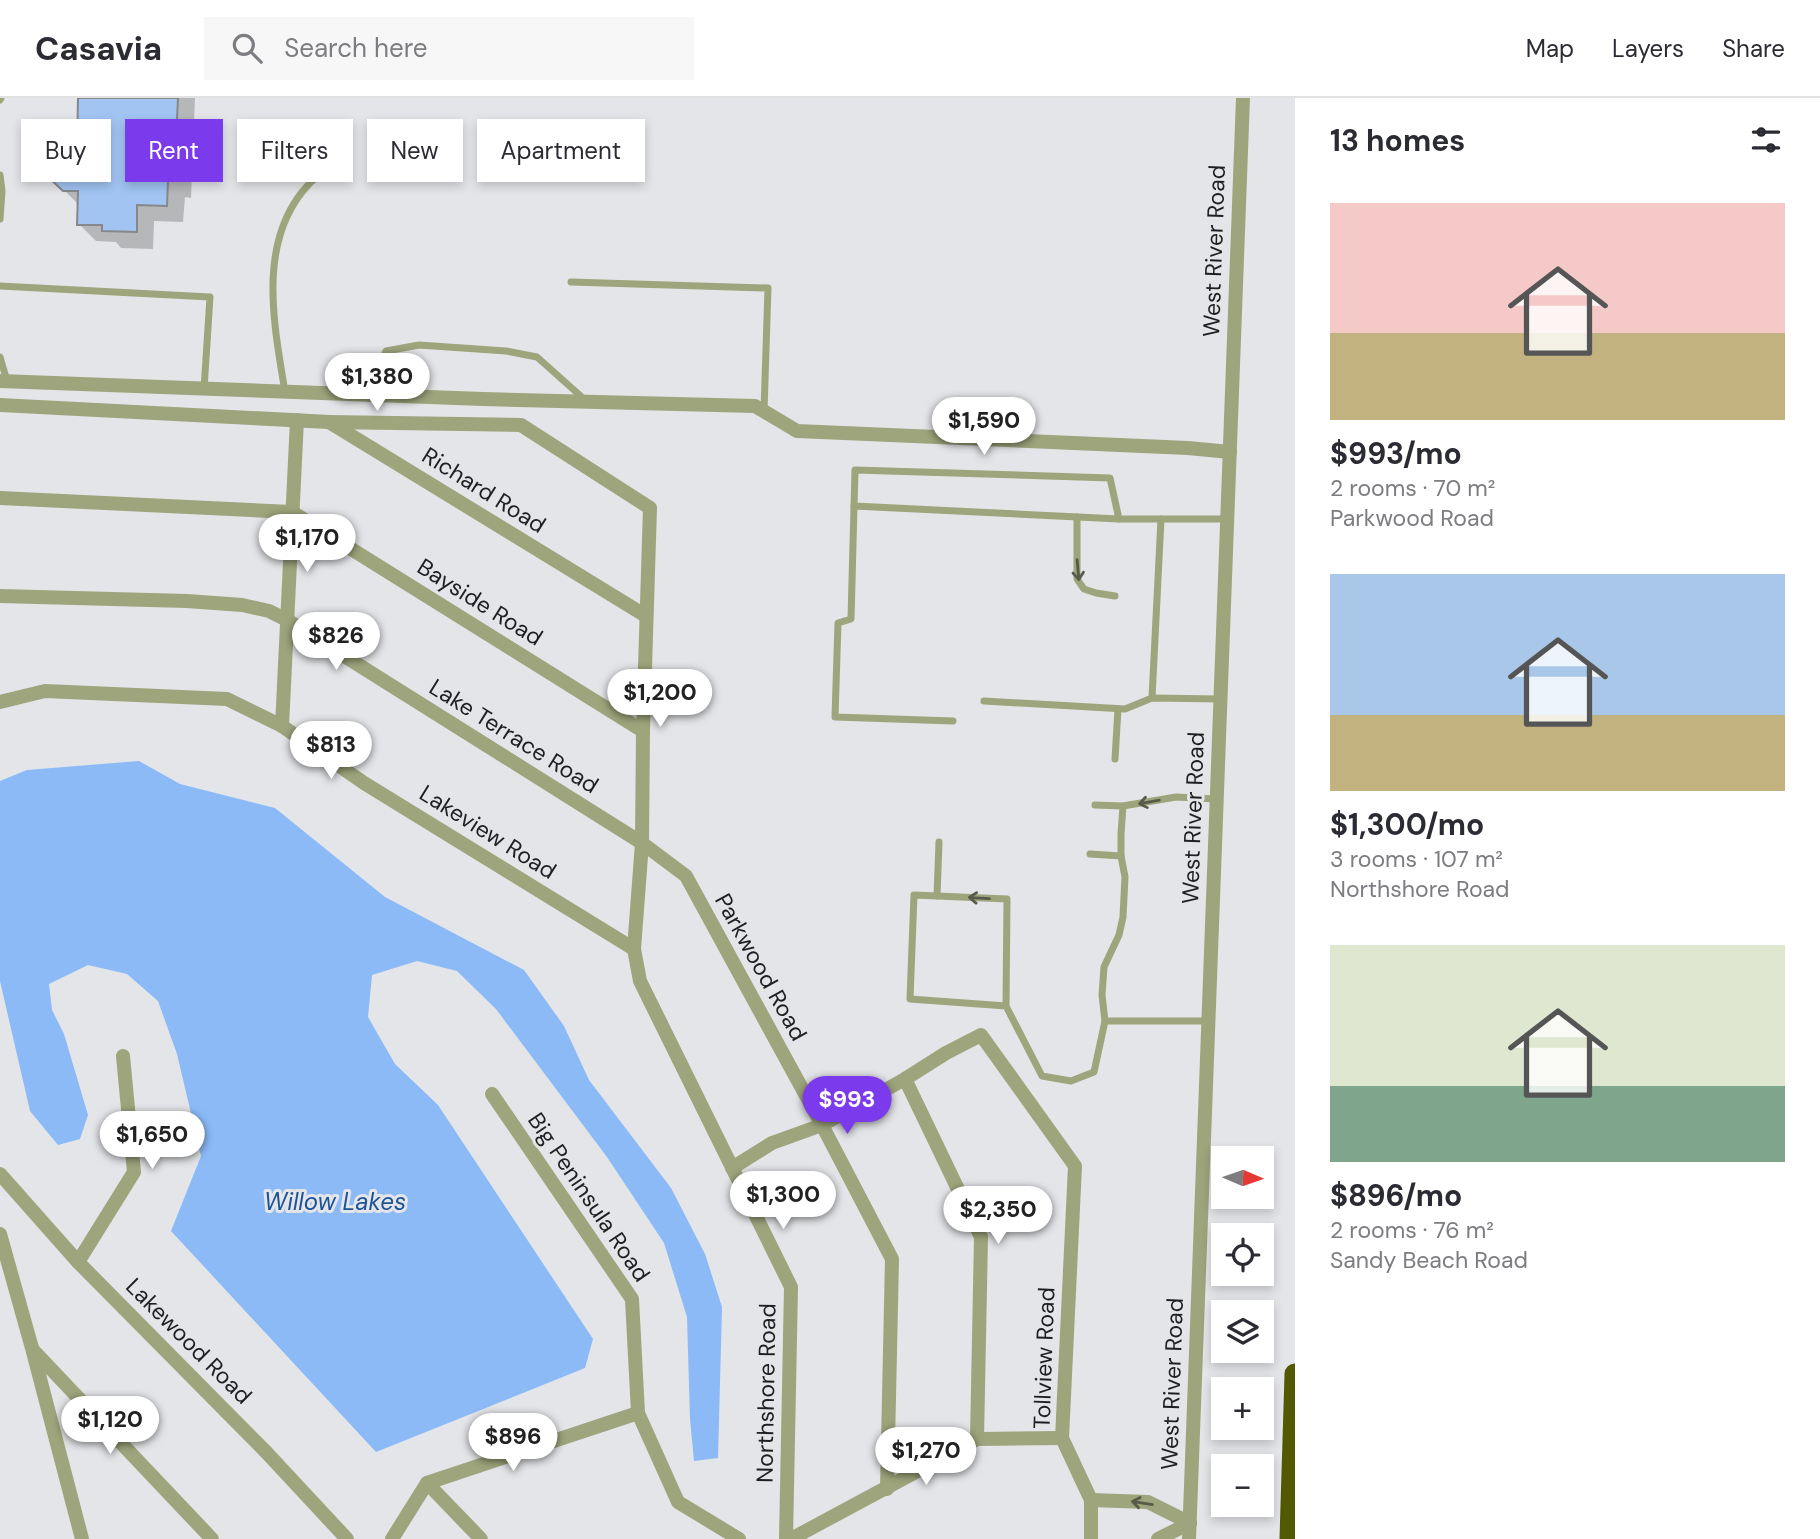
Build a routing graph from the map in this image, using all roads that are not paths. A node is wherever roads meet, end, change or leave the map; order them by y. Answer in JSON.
{"nodes":[{"id":1,"x":1243,"y":98,"type":"edge"},
{"id":2,"x":0,"y":175,"type":"edge"},
{"id":3,"x":310,"y":182,"type":"edge"},
{"id":4,"x":0,"y":219,"type":"edge"},
{"id":5,"x":571,"y":282,"type":"dead end"},
{"id":6,"x":0,"y":286,"type":"edge"},
{"id":7,"x":0,"y":356,"type":"edge"},
{"id":8,"x":3,"y":381,"type":"edge"},
{"id":9,"x":204,"y":389,"type":"junction"},
{"id":10,"x":285,"y":392,"type":"junction"},
{"id":11,"x":375,"y":396,"type":"junction"},
{"id":12,"x":588,"y":402,"type":"junction"},
{"id":13,"x":0,"y":405,"type":"edge"},
{"id":14,"x":764,"y":411,"type":"junction"},
{"id":15,"x":297,"y":420,"type":"junction"},
{"id":16,"x":330,"y":422,"type":"junction"},
{"id":17,"x":1230,"y":452,"type":"junction"},
{"id":18,"x":0,"y":498,"type":"edge"},
{"id":19,"x":854,"y":506,"type":"junction"},
{"id":20,"x":292,"y":512,"type":"junction"},
{"id":21,"x":1077,"y":517,"type":"junction"},
{"id":22,"x":1119,"y":519,"type":"junction"},
{"id":23,"x":1227,"y":519,"type":"junction"},
{"id":24,"x":1161,"y":520,"type":"junction"},
{"id":25,"x":0,"y":596,"type":"edge"},
{"id":26,"x":1115,"y":596,"type":"dead end"},
{"id":27,"x":646,"y":616,"type":"junction"},
{"id":28,"x":287,"y":620,"type":"junction"},
{"id":29,"x":1152,"y":698,"type":"junction"},
{"id":30,"x":1220,"y":699,"type":"junction"},
{"id":31,"x":984,"y":701,"type":"dead end"},
{"id":32,"x":0,"y":702,"type":"edge"},
{"id":33,"x":1118,"y":709,"type":"junction"},
{"id":34,"x":953,"y":721,"type":"dead end"},
{"id":35,"x":282,"y":726,"type":"junction"},
{"id":36,"x":643,"y":731,"type":"junction"},
{"id":37,"x":1115,"y":759,"type":"dead end"},
{"id":38,"x":1216,"y":799,"type":"junction"},
{"id":39,"x":1095,"y":805,"type":"dead end"},
{"id":40,"x":1123,"y":806,"type":"junction"},
{"id":41,"x":939,"y":842,"type":"dead end"},
{"id":42,"x":642,"y":843,"type":"junction"},
{"id":43,"x":1090,"y":854,"type":"dead end"},
{"id":44,"x":1121,"y":856,"type":"junction"},
{"id":45,"x":937,"y":896,"type":"junction"},
{"id":46,"x":634,"y":949,"type":"junction"},
{"id":47,"x":1006,"y":1006,"type":"junction"},
{"id":48,"x":1105,"y":1021,"type":"junction"},
{"id":49,"x":1208,"y":1021,"type":"junction"},
{"id":50,"x":123,"y":1056,"type":"dead end"},
{"id":51,"x":905,"y":1079,"type":"junction"},
{"id":52,"x":492,"y":1094,"type":"dead end"},
{"id":53,"x":822,"y":1125,"type":"junction"},
{"id":54,"x":732,"y":1168,"type":"junction"},
{"id":55,"x":0,"y":1174,"type":"edge"},
{"id":56,"x":0,"y":1234,"type":"edge"},
{"id":57,"x":78,"y":1262,"type":"junction"},
{"id":58,"x":32,"y":1349,"type":"junction"},
{"id":59,"x":1295,"y":1374,"type":"edge"},
{"id":60,"x":638,"y":1413,"type":"junction"},
{"id":61,"x":1062,"y":1438,"type":"junction"},
{"id":62,"x":977,"y":1439,"type":"junction"},
{"id":63,"x":427,"y":1483,"type":"junction"},
{"id":64,"x":887,"y":1489,"type":"junction"},
{"id":65,"x":1091,"y":1500,"type":"junction"},
{"id":66,"x":1190,"y":1523,"type":"junction"},
{"id":67,"x":82,"y":1539,"type":"edge"},
{"id":68,"x":212,"y":1539,"type":"edge"},
{"id":69,"x":347,"y":1539,"type":"edge"},
{"id":70,"x":392,"y":1539,"type":"edge"},
{"id":71,"x":481,"y":1539,"type":"edge"},
{"id":72,"x":739,"y":1539,"type":"edge"},
{"id":73,"x":788,"y":1539,"type":"edge"},
{"id":74,"x":1091,"y":1539,"type":"edge"},
{"id":75,"x":1158,"y":1539,"type":"edge"},
{"id":76,"x":1189,"y":1539,"type":"edge"},
{"id":77,"x":1290,"y":1539,"type":"edge"}],
"edges":[{"from":1,"to":17,"type":"street","name":"West River Road"},
{"from":2,"to":4,"type":"lane"},
{"from":3,"to":10,"type":"lane"},
{"from":5,"to":14,"type":"lane"},
{"from":6,"to":9,"type":"lane"},
{"from":7,"to":8,"type":"lane"},
{"from":8,"to":9,"type":"street"},
{"from":9,"to":10,"type":"street"},
{"from":10,"to":11,"type":"street"},
{"from":11,"to":12,"type":"street"},
{"from":11,"to":12,"type":"lane"},
{"from":12,"to":14,"type":"street"},
{"from":13,"to":15,"type":"street","name":"Richard Road"},
{"from":14,"to":17,"type":"street"},
{"from":15,"to":16,"type":"street","name":"Richard Road"},
{"from":15,"to":20,"type":"street"},
{"from":16,"to":27,"type":"street","name":"Richard Road"},
{"from":16,"to":27,"type":"street","name":"Northshore Road"},
{"from":17,"to":23,"type":"street","name":"West River Road"},
{"from":18,"to":20,"type":"street","name":"Bayside Road"},
{"from":19,"to":21,"type":"lane"},
{"from":19,"to":22,"type":"lane"},
{"from":19,"to":34,"type":"lane"},
{"from":20,"to":28,"type":"street"},
{"from":20,"to":36,"type":"street","name":"Bayside Road"},
{"from":21,"to":22,"type":"lane"},
{"from":21,"to":26,"type":"lane","one_way":true},
{"from":22,"to":24,"type":"lane"},
{"from":23,"to":24,"type":"lane"},
{"from":23,"to":30,"type":"street","name":"West River Road"},
{"from":24,"to":29,"type":"lane"},
{"from":25,"to":28,"type":"street","name":"Lake Terrace Road"},
{"from":27,"to":36,"type":"street","name":"Northshore Road"},
{"from":28,"to":35,"type":"street"},
{"from":28,"to":42,"type":"street","name":"Lake Terrace Road"},
{"from":29,"to":30,"type":"lane"},
{"from":29,"to":33,"type":"lane"},
{"from":30,"to":38,"type":"street","name":"West River Road"},
{"from":31,"to":33,"type":"lane"},
{"from":32,"to":35,"type":"street","name":"Lakeview Road"},
{"from":33,"to":37,"type":"lane"},
{"from":35,"to":46,"type":"street","name":"Lakeview Road"},
{"from":36,"to":42,"type":"street","name":"Northshore Road"},
{"from":38,"to":40,"type":"lane","one_way":true},
{"from":38,"to":49,"type":"street","name":"West River Road"},
{"from":39,"to":40,"type":"lane"},
{"from":40,"to":44,"type":"lane"},
{"from":41,"to":45,"type":"lane"},
{"from":42,"to":46,"type":"street","name":"Northshore Road"},
{"from":42,"to":53,"type":"street","name":"Parkwood Road"},
{"from":43,"to":44,"type":"lane"},
{"from":44,"to":48,"type":"lane"},
{"from":47,"to":45,"type":"lane","one_way":true},
{"from":45,"to":47,"type":"lane"},
{"from":46,"to":54,"type":"street","name":"Northshore Road"},
{"from":47,"to":48,"type":"lane"},
{"from":48,"to":49,"type":"lane"},
{"from":49,"to":66,"type":"street","name":"West River Road"},
{"from":50,"to":57,"type":"street"},
{"from":51,"to":53,"type":"street"},
{"from":51,"to":61,"type":"street","name":"Tollview Road"},
{"from":51,"to":62,"type":"street"},
{"from":52,"to":60,"type":"street","name":"Big Peninsula Road"},
{"from":53,"to":54,"type":"street"},
{"from":53,"to":64,"type":"street","name":"Parkwood Road"},
{"from":54,"to":73,"type":"street","name":"Northshore Road"},
{"from":55,"to":57,"type":"street","name":"Lakewood Road"},
{"from":56,"to":58,"type":"street"},
{"from":57,"to":69,"type":"street","name":"Lakewood Road"},
{"from":58,"to":67,"type":"street"},
{"from":58,"to":68,"type":"street"},
{"from":59,"to":77,"type":"highway"},
{"from":60,"to":63,"type":"street"},
{"from":60,"to":72,"type":"street","name":"Big Peninsula Road"},
{"from":61,"to":62,"type":"street"},
{"from":61,"to":65,"type":"street","name":"Tollview Road"},
{"from":62,"to":64,"type":"street"},
{"from":63,"to":70,"type":"street"},
{"from":63,"to":71,"type":"street"},
{"from":64,"to":73,"type":"street"},
{"from":66,"to":65,"type":"street","one_way":true},
{"from":65,"to":74,"type":"street","name":"Tollview Road"},
{"from":66,"to":75,"type":"street"},
{"from":66,"to":76,"type":"street","name":"West River Road"}]}
